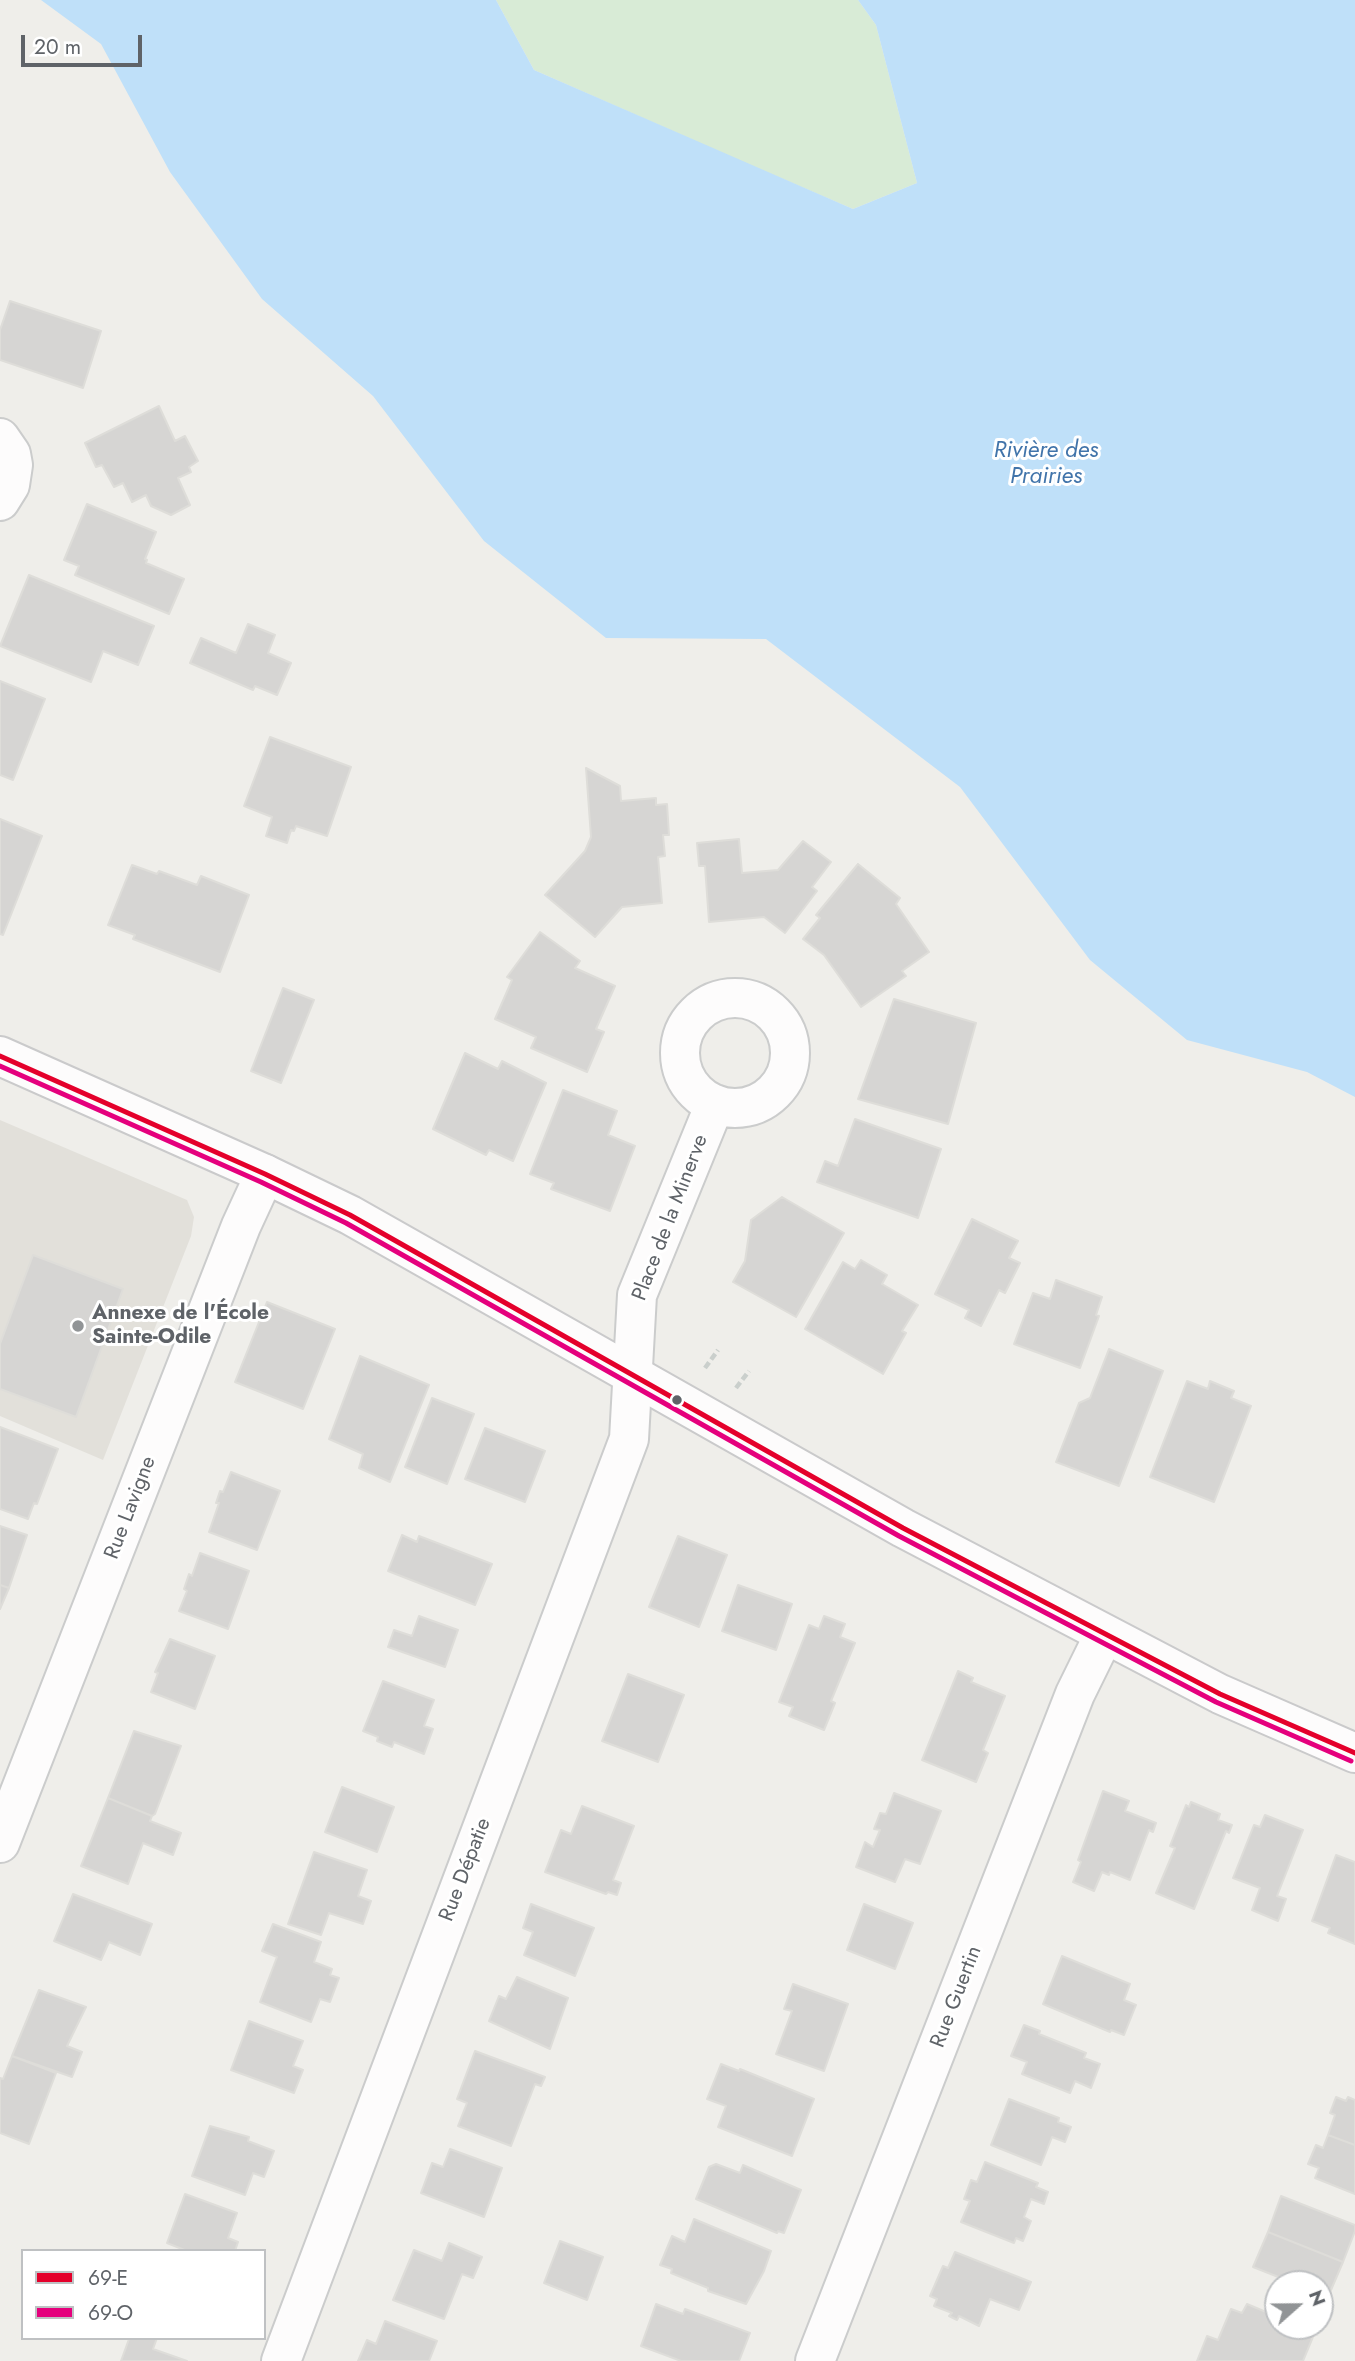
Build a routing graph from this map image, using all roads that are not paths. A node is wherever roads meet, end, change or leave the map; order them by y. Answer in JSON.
{"nodes":[{"id":1,"x":0,"y":438,"type":"edge"},
{"id":2,"x":0,"y":501,"type":"edge"},
{"id":3,"x":0,"y":1056,"type":"edge"},
{"id":4,"x":715,"y":1104,"type":"dead end"},
{"id":5,"x":265,"y":1174,"type":"junction"},
{"id":6,"x":632,"y":1374,"type":"junction"},
{"id":7,"x":1104,"y":1635,"type":"junction"},
{"id":8,"x":1355,"y":1753,"type":"edge"},
{"id":9,"x":0,"y":1843,"type":"edge"},
{"id":10,"x":281,"y":2361,"type":"edge"},
{"id":11,"x":815,"y":2361,"type":"edge"}],
"edges":[{"from":1,"to":2,"type":"street"},
{"from":3,"to":5,"type":"street"},
{"from":4,"to":6,"type":"street","name":"Place de la Minerve"},
{"from":5,"to":6,"type":"street"},
{"from":5,"to":9,"type":"street","name":"Rue Lavigne"},
{"from":6,"to":7,"type":"street"},
{"from":6,"to":10,"type":"street","name":"Rue Dépatie"},
{"from":7,"to":8,"type":"street"},
{"from":7,"to":11,"type":"street","name":"Rue Guertin"}]}
